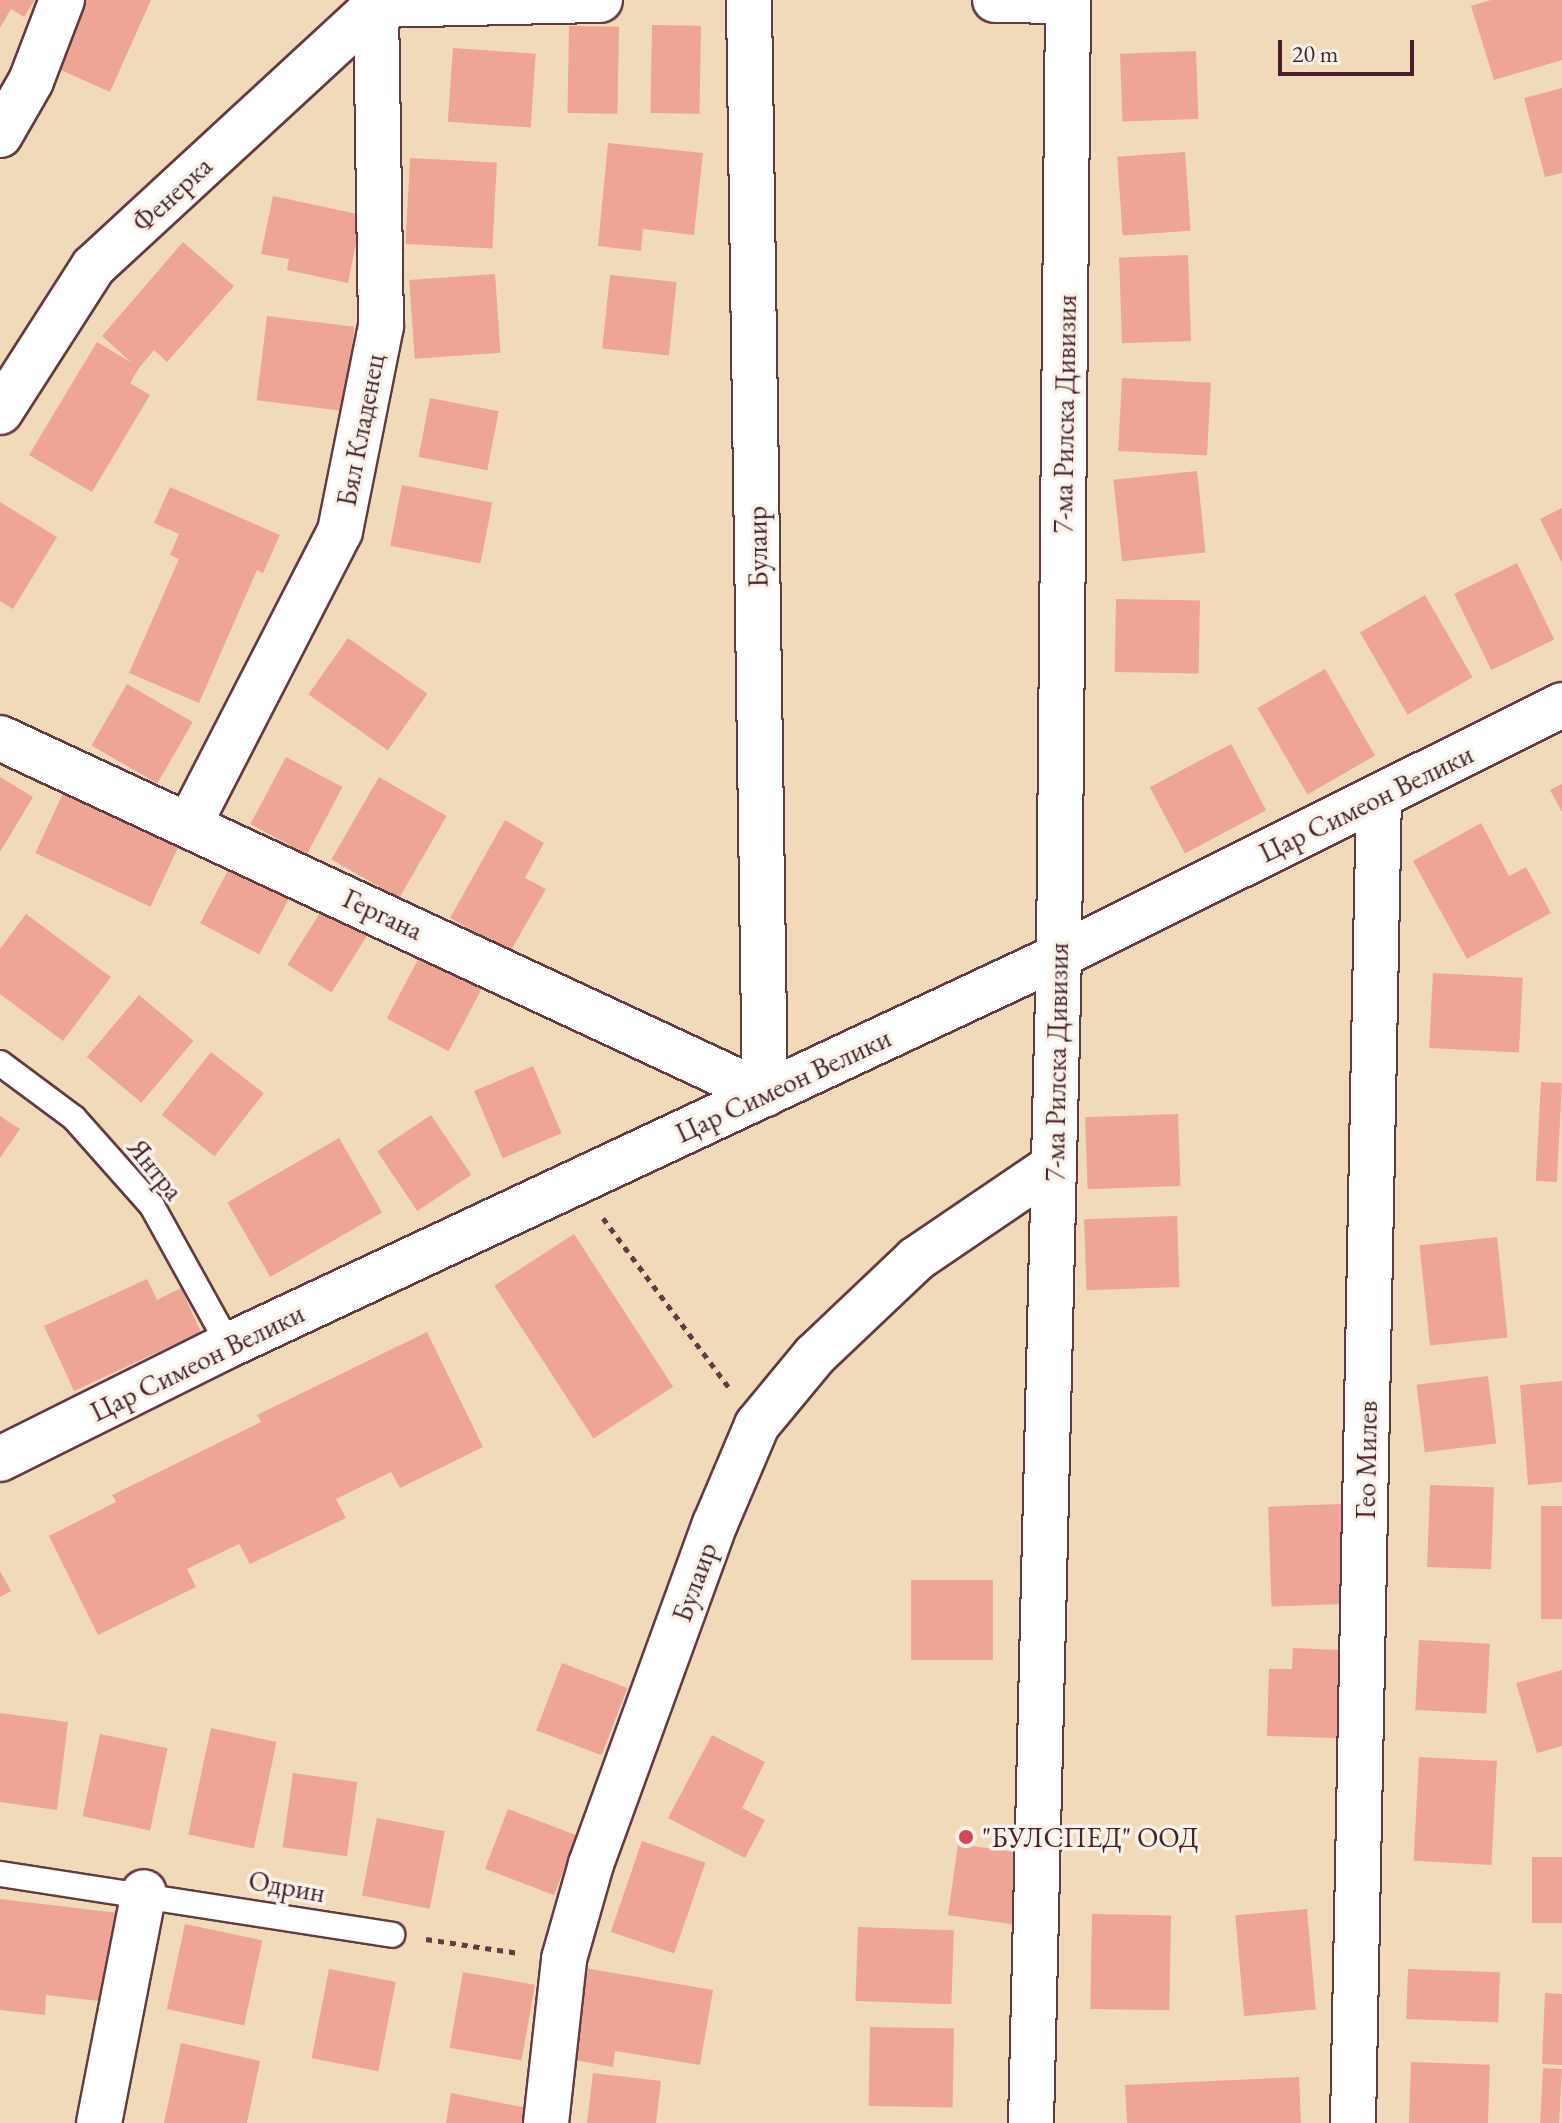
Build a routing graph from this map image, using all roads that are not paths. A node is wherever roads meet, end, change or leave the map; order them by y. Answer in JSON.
{"nodes":[{"id":1,"x":62,"y":0,"type":"edge"},
{"id":2,"x":600,"y":0,"type":"edge"},
{"id":3,"x":749,"y":0,"type":"edge"},
{"id":4,"x":995,"y":0,"type":"edge"},
{"id":5,"x":1068,"y":0,"type":"edge"},
{"id":6,"x":376,"y":2,"type":"edge"},
{"id":7,"x":0,"y":135,"type":"edge"},
{"id":8,"x":0,"y":412,"type":"edge"},
{"id":9,"x":1562,"y":705,"type":"edge"},
{"id":10,"x":0,"y":738,"type":"edge"},
{"id":11,"x":1379,"y":796,"type":"junction"},
{"id":12,"x":190,"y":823,"type":"junction"},
{"id":13,"x":1059,"y":956,"type":"junction"},
{"id":14,"x":0,"y":1063,"type":"edge"},
{"id":15,"x":765,"y":1094,"type":"junction"},
{"id":16,"x":1053,"y":1166,"type":"junction"},
{"id":17,"x":229,"y":1345,"type":"junction"},
{"id":18,"x":0,"y":1459,"type":"edge"},
{"id":19,"x":0,"y":1874,"type":"edge"},
{"id":20,"x":144,"y":1892,"type":"junction"},
{"id":21,"x":392,"y":1935,"type":"road end"},
{"id":22,"x":99,"y":2123,"type":"edge"},
{"id":23,"x":546,"y":2123,"type":"edge"},
{"id":24,"x":1031,"y":2123,"type":"edge"},
{"id":25,"x":1353,"y":2123,"type":"edge"}],
"edges":[{"from":1,"to":7,"type":"street"},
{"from":2,"to":6,"type":"street"},
{"from":3,"to":15,"type":"street","name":"Булаир"},
{"from":4,"to":5,"type":"street"},
{"from":5,"to":13,"type":"street","name":"7-ма Рилска Дивизия"},
{"from":6,"to":8,"type":"street","name":"Фенерка"},
{"from":6,"to":12,"type":"street","name":"Бял Кладенец"},
{"from":9,"to":11,"type":"street","name":"Цар Симеон Велики"},
{"from":10,"to":12,"type":"street","name":"Гергана"},
{"from":11,"to":13,"type":"street","name":"Цар Симеон Велики"},
{"from":11,"to":25,"type":"street","name":"Гео Милев"},
{"from":12,"to":15,"type":"street","name":"Гергана"},
{"from":13,"to":15,"type":"street","name":"Цар Симеон Велики"},
{"from":13,"to":16,"type":"street","name":"7-ма Рилска Дивизия"},
{"from":14,"to":17,"type":"lane","name":"Янтра"},
{"from":15,"to":17,"type":"street","name":"Цар Симеон Велики"},
{"from":16,"to":23,"type":"street","name":"Булаир"},
{"from":16,"to":24,"type":"street","name":"7-ма Рилска Дивизия"},
{"from":17,"to":18,"type":"street","name":"Цар Симеон Велики"},
{"from":19,"to":20,"type":"lane","name":"Одрин"},
{"from":20,"to":21,"type":"lane","name":"Одрин"},
{"from":20,"to":22,"type":"street"}]}
